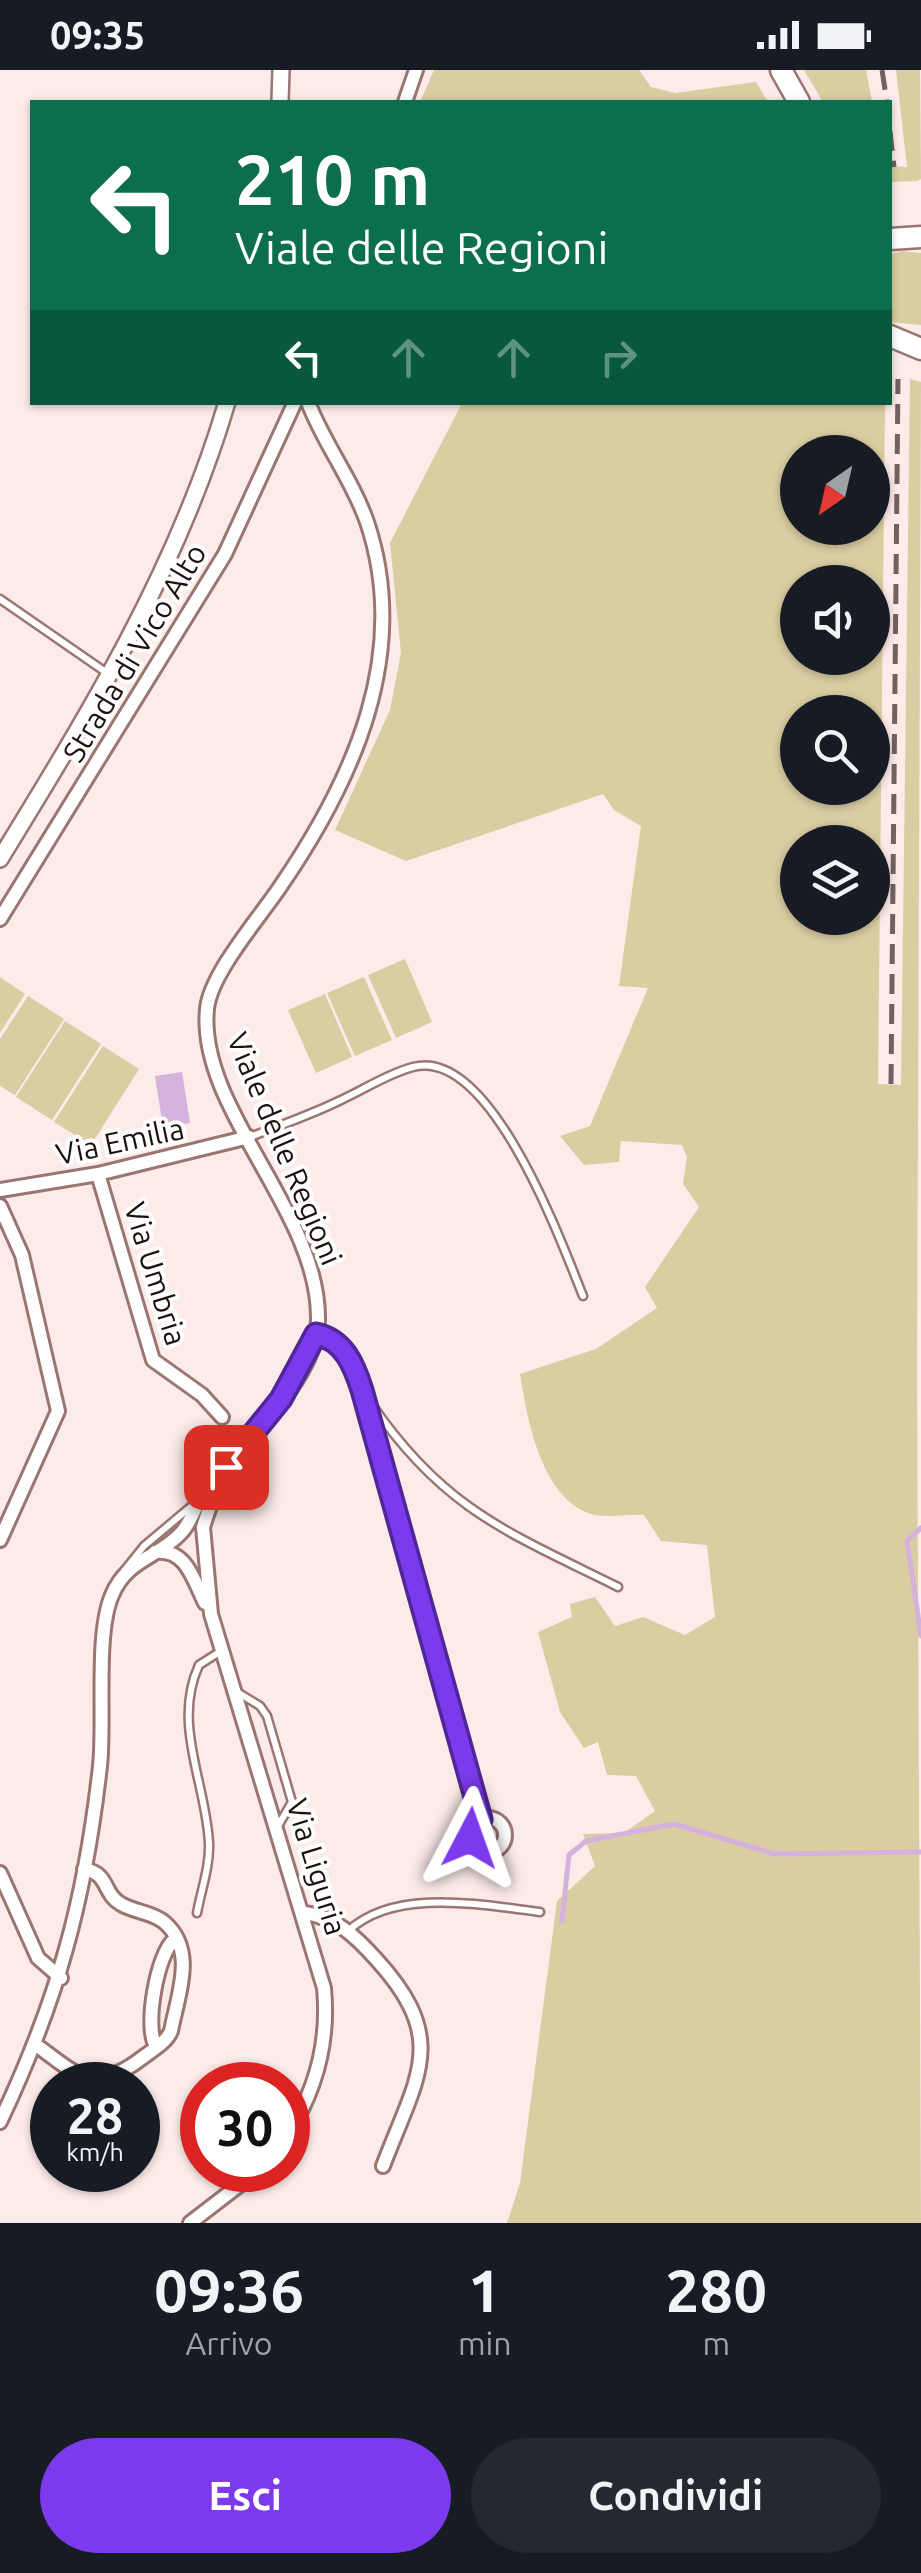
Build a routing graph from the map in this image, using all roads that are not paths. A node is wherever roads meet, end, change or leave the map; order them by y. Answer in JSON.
{"nodes":[{"id":1,"x":281,"y":70,"type":"edge"},
{"id":2,"x":416,"y":70,"type":"edge"},
{"id":3,"x":781,"y":70,"type":"edge"},
{"id":4,"x":280,"y":100,"type":"edge"},
{"id":5,"x":406,"y":100,"type":"edge"},
{"id":6,"x":799,"y":100,"type":"edge"},
{"id":7,"x":893,"y":337,"type":"edge"},
{"id":8,"x":921,"y":338,"type":"edge"},
{"id":9,"x":921,"y":349,"type":"edge"},
{"id":10,"x":226,"y":405,"type":"edge"},
{"id":11,"x":294,"y":405,"type":"edge"},
{"id":12,"x":309,"y":405,"type":"edge"},
{"id":13,"x":0,"y":599,"type":"edge"},
{"id":14,"x":112,"y":676,"type":"junction"},
{"id":15,"x":0,"y":859,"type":"edge"},
{"id":16,"x":0,"y":919,"type":"edge"},
{"id":17,"x":249,"y":1137,"type":"junction"},
{"id":18,"x":98,"y":1174,"type":"junction"},
{"id":19,"x":0,"y":1190,"type":"edge"},
{"id":20,"x":0,"y":1206,"type":"edge"},
{"id":21,"x":583,"y":1296,"type":"dead end"},
{"id":22,"x":316,"y":1334,"type":"junction"},
{"id":23,"x":362,"y":1390,"type":"junction"},
{"id":24,"x":222,"y":1417,"type":"dead end"},
{"id":25,"x":226,"y":1467,"type":"junction"},
{"id":26,"x":199,"y":1500,"type":"junction"},
{"id":27,"x":0,"y":1540,"type":"edge"},
{"id":28,"x":151,"y":1553,"type":"junction"},
{"id":29,"x":118,"y":1585,"type":"junction"},
{"id":30,"x":618,"y":1587,"type":"dead end"},
{"id":31,"x":211,"y":1614,"type":"junction"},
{"id":32,"x":223,"y":1650,"type":"junction"},
{"id":33,"x":236,"y":1691,"type":"junction"},
{"id":34,"x":481,"y":1819,"type":"dead end"},
{"id":35,"x":277,"y":1827,"type":"junction"},
{"id":36,"x":84,"y":1869,"type":"junction"},
{"id":37,"x":0,"y":1873,"type":"edge"},
{"id":38,"x":540,"y":1912,"type":"dead end"},
{"id":39,"x":197,"y":1913,"type":"dead end"},
{"id":40,"x":305,"y":1913,"type":"junction"},
{"id":41,"x":348,"y":1931,"type":"junction"},
{"id":42,"x":174,"y":1940,"type":"junction"},
{"id":43,"x":61,"y":1978,"type":"junction"},
{"id":44,"x":35,"y":2044,"type":"junction"},
{"id":45,"x":156,"y":2046,"type":"junction"},
{"id":46,"x":310,"y":2088,"type":"edge"},
{"id":47,"x":0,"y":2122,"type":"edge"},
{"id":48,"x":383,"y":2166,"type":"dead end"},
{"id":49,"x":230,"y":2192,"type":"edge"},
{"id":50,"x":190,"y":2223,"type":"edge"}],
"edges":[{"from":1,"to":4,"type":"street"},
{"from":2,"to":5,"type":"street"},
{"from":3,"to":6,"type":"main road"},
{"from":7,"to":8,"type":"main road"},
{"from":7,"to":9,"type":"main road"},
{"from":10,"to":14,"type":"street"},
{"from":11,"to":16,"type":"street","name":"Strada di Vico Alto"},
{"from":12,"to":17,"type":"street","name":"Viale delle Regioni"},
{"from":13,"to":14,"type":"lane"},
{"from":14,"to":15,"type":"street"},
{"from":17,"to":18,"type":"street","name":"Via Emilia"},
{"from":17,"to":21,"type":"lane"},
{"from":17,"to":22,"type":"street","name":"Viale delle Regioni"},
{"from":18,"to":19,"type":"street","name":"Via Emilia"},
{"from":18,"to":24,"type":"street","name":"Via Umbria"},
{"from":20,"to":27,"type":"street"},
{"from":22,"to":23,"type":"street"},
{"from":22,"to":25,"type":"street"},
{"from":23,"to":30,"type":"lane"},
{"from":23,"to":34,"type":"street"},
{"from":25,"to":26,"type":"street"},
{"from":25,"to":31,"type":"street","name":"Via Liguria"},
{"from":26,"to":28,"type":"street"},
{"from":26,"to":29,"type":"lane"},
{"from":28,"to":29,"type":"street"},
{"from":28,"to":31,"type":"street","name":"Via Liguria"},
{"from":29,"to":36,"type":"street"},
{"from":31,"to":32,"type":"street","name":"Via Liguria"},
{"from":32,"to":33,"type":"street","name":"Via Liguria"},
{"from":32,"to":39,"type":"lane"},
{"from":33,"to":35,"type":"street","name":"Via Liguria"},
{"from":33,"to":35,"type":"lane"},
{"from":35,"to":40,"type":"street","name":"Via Liguria"},
{"from":36,"to":42,"type":"street"},
{"from":36,"to":43,"type":"street"},
{"from":37,"to":43,"type":"street"},
{"from":38,"to":41,"type":"lane"},
{"from":40,"to":41,"type":"street"},
{"from":40,"to":46,"type":"street","name":"Via Liguria"},
{"from":41,"to":48,"type":"street"},
{"from":42,"to":45,"type":"street"},
{"from":42,"to":45,"type":"street"},
{"from":43,"to":44,"type":"street"},
{"from":44,"to":45,"type":"street"},
{"from":44,"to":47,"type":"street"},
{"from":49,"to":50,"type":"street"}]}
